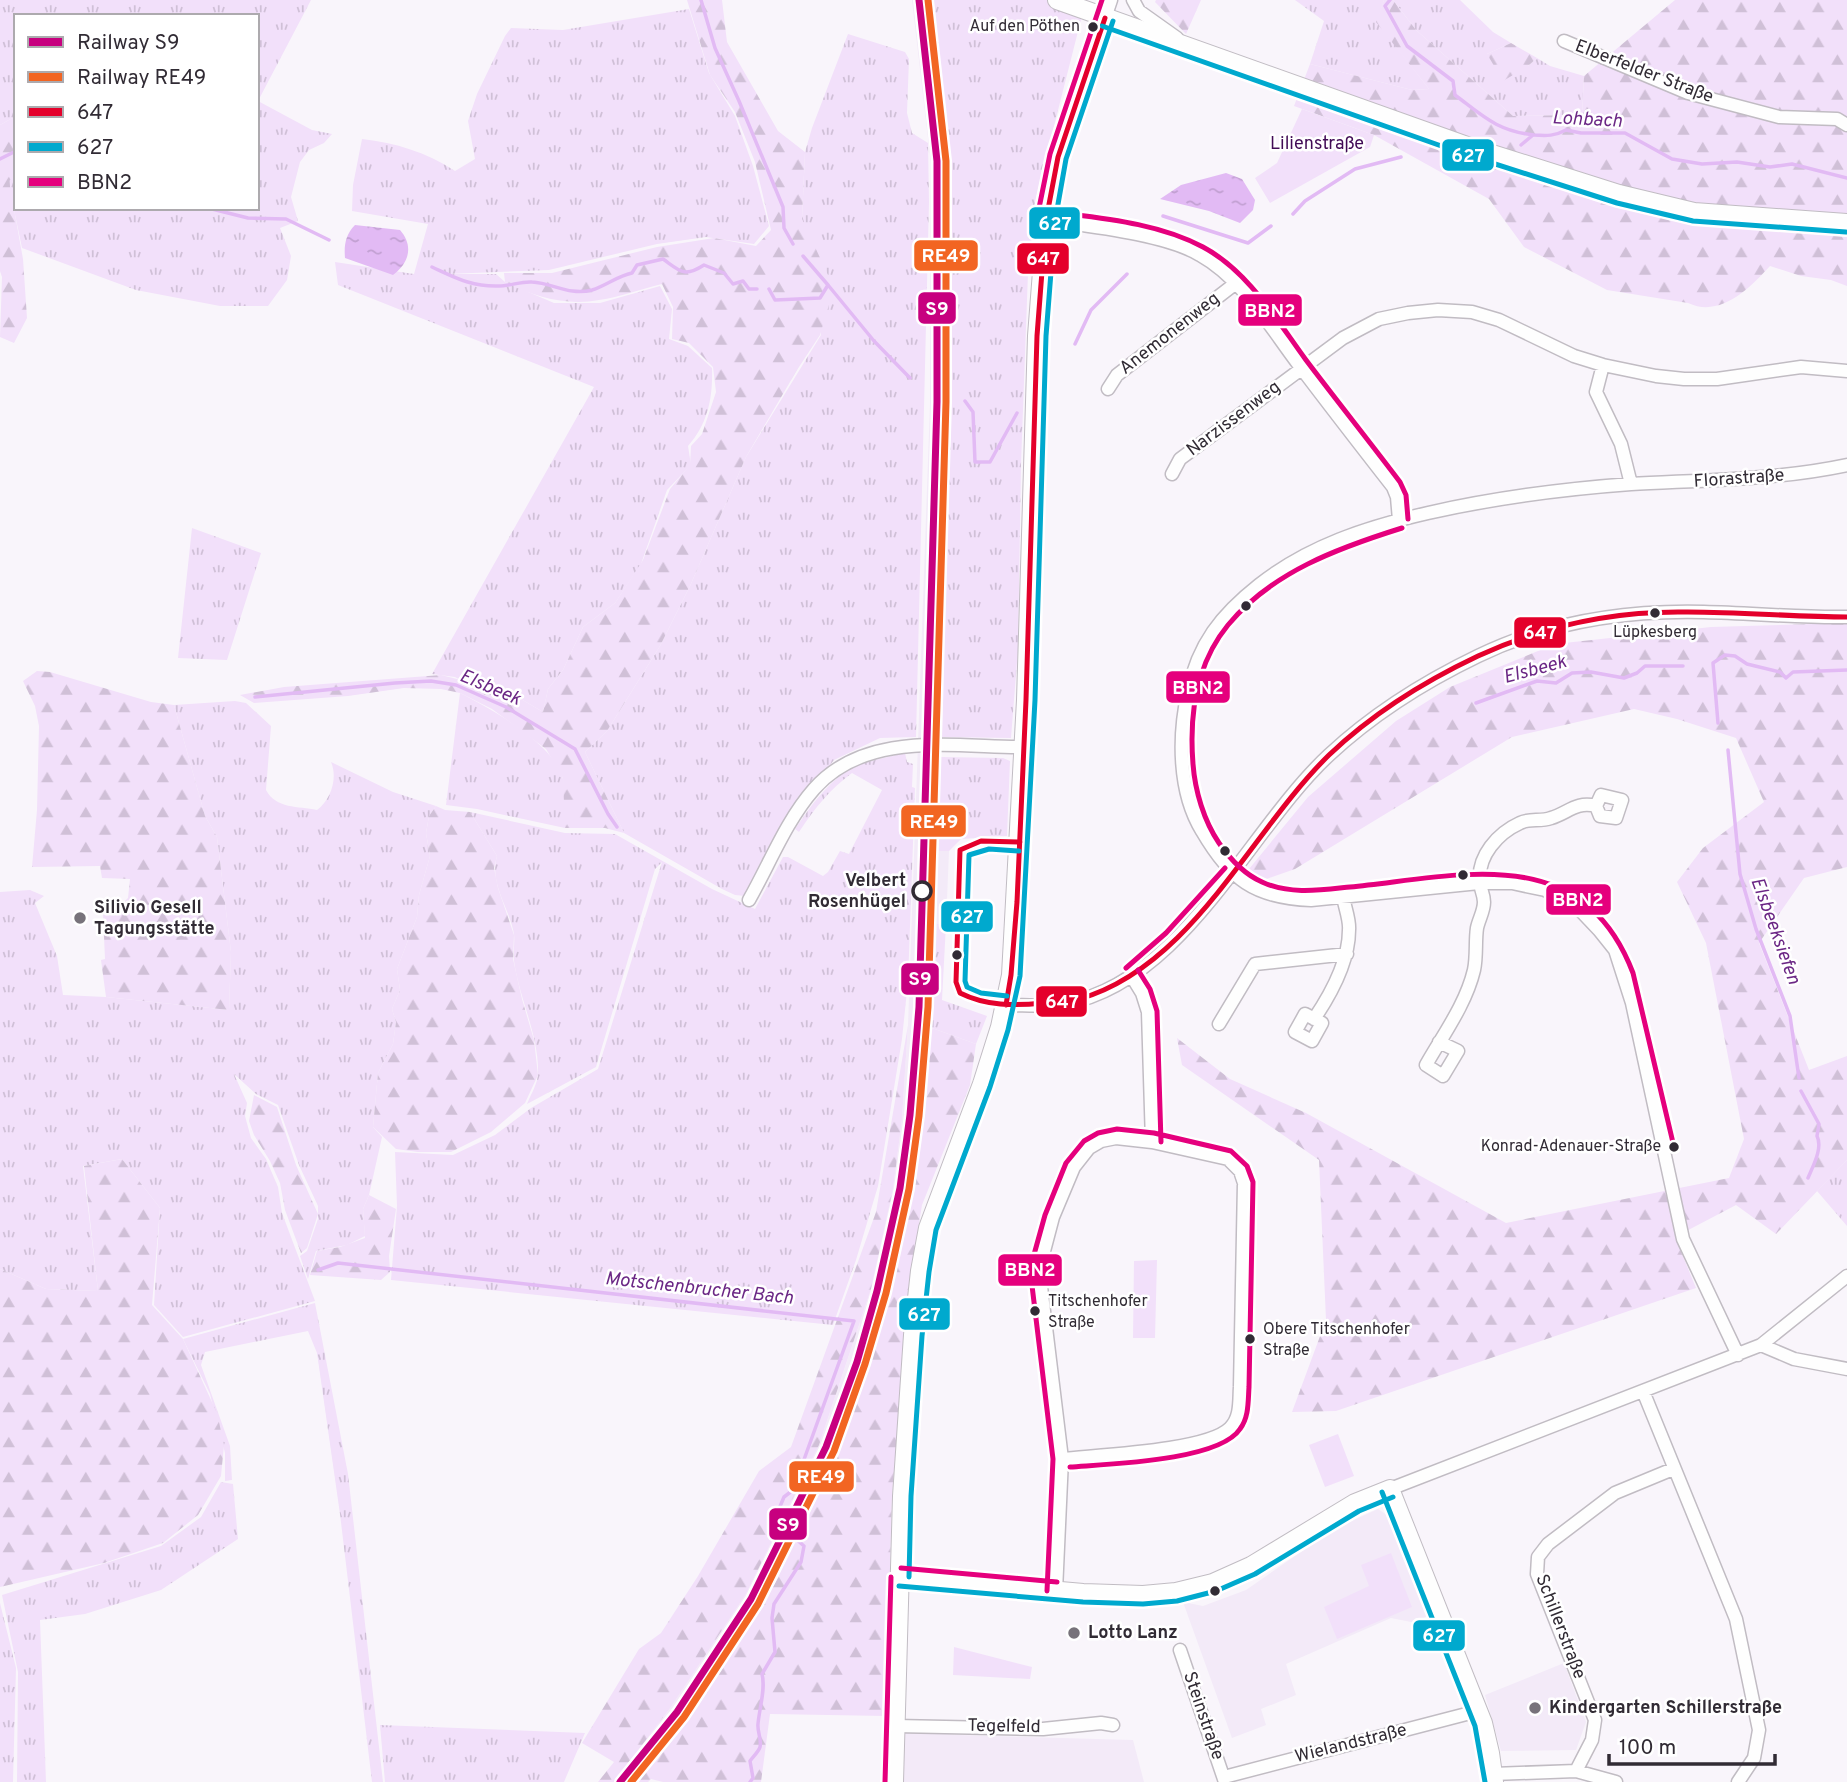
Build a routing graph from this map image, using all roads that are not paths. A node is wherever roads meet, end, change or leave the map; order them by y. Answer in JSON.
{"nodes":[{"id":1,"x":1056,"y":0,"type":"edge"},
{"id":2,"x":1111,"y":0,"type":"edge"},
{"id":3,"x":1133,"y":0,"type":"edge"},
{"id":4,"x":1105,"y":18,"type":"junction"},
{"id":5,"x":1564,"y":41,"type":"dead end"},
{"id":6,"x":1188,"y":47,"type":"junction"},
{"id":7,"x":1847,"y":125,"type":"edge"},
{"id":8,"x":1045,"y":220,"type":"junction"},
{"id":9,"x":1847,"y":223,"type":"edge"},
{"id":10,"x":1236,"y":284,"type":"junction"},
{"id":11,"x":1603,"y":365,"type":"junction"},
{"id":12,"x":1301,"y":368,"type":"junction"},
{"id":13,"x":1847,"y":371,"type":"edge"},
{"id":14,"x":1108,"y":389,"type":"dead end"},
{"id":15,"x":1847,"y":466,"type":"edge"},
{"id":16,"x":1172,"y":474,"type":"dead end"},
{"id":17,"x":1631,"y":484,"type":"junction"},
{"id":18,"x":1399,"y":520,"type":"junction"},
{"id":19,"x":1847,"y":617,"type":"edge"},
{"id":20,"x":1023,"y":747,"type":"junction"},
{"id":21,"x":1595,"y":806,"type":"dead end"},
{"id":22,"x":1232,"y":874,"type":"junction"},
{"id":23,"x":1479,"y":883,"type":"junction"},
{"id":24,"x":1343,"y":897,"type":"junction"},
{"id":25,"x":749,"y":900,"type":"dead end"},
{"id":26,"x":1346,"y":954,"type":"junction"},
{"id":27,"x":1131,"y":975,"type":"junction"},
{"id":28,"x":1006,"y":1005,"type":"junction"},
{"id":29,"x":1314,"y":1019,"type":"dead end"},
{"id":30,"x":1219,"y":1024,"type":"dead end"},
{"id":31,"x":1439,"y":1042,"type":"dead end"},
{"id":32,"x":1152,"y":1142,"type":"junction"},
{"id":33,"x":1847,"y":1276,"type":"edge"},
{"id":34,"x":1761,"y":1345,"type":"junction"},
{"id":35,"x":1738,"y":1354,"type":"junction"},
{"id":36,"x":1847,"y":1369,"type":"edge"},
{"id":37,"x":1643,"y":1391,"type":"junction"},
{"id":38,"x":1062,"y":1459,"type":"junction"},
{"id":39,"x":1673,"y":1469,"type":"junction"},
{"id":40,"x":1391,"y":1489,"type":"junction"},
{"id":41,"x":900,"y":1577,"type":"junction"},
{"id":42,"x":1056,"y":1591,"type":"junction"},
{"id":43,"x":1181,"y":1650,"type":"dead end"},
{"id":44,"x":1478,"y":1710,"type":"junction"},
{"id":45,"x":1112,"y":1725,"type":"dead end"},
{"id":46,"x":895,"y":1726,"type":"junction"},
{"id":47,"x":1576,"y":1771,"type":"junction"},
{"id":48,"x":1551,"y":1777,"type":"edge"},
{"id":49,"x":1494,"y":1778,"type":"edge"},
{"id":50,"x":1224,"y":1780,"type":"edge"},
{"id":51,"x":894,"y":1782,"type":"edge"},
{"id":52,"x":1616,"y":1782,"type":"edge"},
{"id":53,"x":1738,"y":1782,"type":"edge"}],
"edges":[{"from":1,"to":4,"type":"street"},
{"from":2,"to":4,"type":"street"},
{"from":3,"to":6,"type":"street"},
{"from":4,"to":6,"type":"street"},
{"from":4,"to":8,"type":"street"},
{"from":5,"to":7,"type":"street","name":"Elberfelder Straße"},
{"from":6,"to":9,"type":"street"},
{"from":8,"to":10,"type":"street"},
{"from":8,"to":20,"type":"street"},
{"from":10,"to":12,"type":"street"},
{"from":10,"to":14,"type":"street","name":"Anemonenweg"},
{"from":11,"to":12,"type":"street","name":"Narzissenweg"},
{"from":11,"to":13,"type":"street","name":"Narzissenweg"},
{"from":11,"to":17,"type":"street"},
{"from":12,"to":16,"type":"street","name":"Narzissenweg"},
{"from":12,"to":18,"type":"street"},
{"from":15,"to":17,"type":"street","name":"Florastraße"},
{"from":17,"to":18,"type":"street","name":"Florastraße"},
{"from":18,"to":22,"type":"street","name":"Florastraße"},
{"from":19,"to":22,"type":"street"},
{"from":20,"to":25,"type":"street"},
{"from":20,"to":28,"type":"street"},
{"from":21,"to":23,"type":"street"},
{"from":22,"to":24,"type":"street"},
{"from":22,"to":27,"type":"street"},
{"from":23,"to":24,"type":"street"},
{"from":23,"to":31,"type":"street"},
{"from":23,"to":35,"type":"street"},
{"from":24,"to":26,"type":"street"},
{"from":26,"to":29,"type":"street"},
{"from":26,"to":30,"type":"street"},
{"from":27,"to":28,"type":"street"},
{"from":27,"to":32,"type":"street"},
{"from":28,"to":41,"type":"street"},
{"from":32,"to":38,"type":"street"},
{"from":32,"to":38,"type":"street"},
{"from":33,"to":34,"type":"street"},
{"from":34,"to":35,"type":"street"},
{"from":34,"to":36,"type":"street"},
{"from":35,"to":37,"type":"street"},
{"from":37,"to":39,"type":"street"},
{"from":37,"to":40,"type":"street"},
{"from":38,"to":42,"type":"street"},
{"from":39,"to":47,"type":"street","name":"Schillerstraße"},
{"from":39,"to":53,"type":"street"},
{"from":40,"to":42,"type":"street"},
{"from":40,"to":44,"type":"street"},
{"from":41,"to":42,"type":"street"},
{"from":41,"to":46,"type":"street"},
{"from":43,"to":50,"type":"street","name":"Steinstraße"},
{"from":44,"to":49,"type":"street"},
{"from":44,"to":50,"type":"street","name":"Wielandstraße"},
{"from":45,"to":46,"type":"street","name":"Tegelfeld"},
{"from":46,"to":51,"type":"street"},
{"from":47,"to":48,"type":"street"},
{"from":47,"to":52,"type":"street"},
{"from":48,"to":49,"type":"street"}]}
